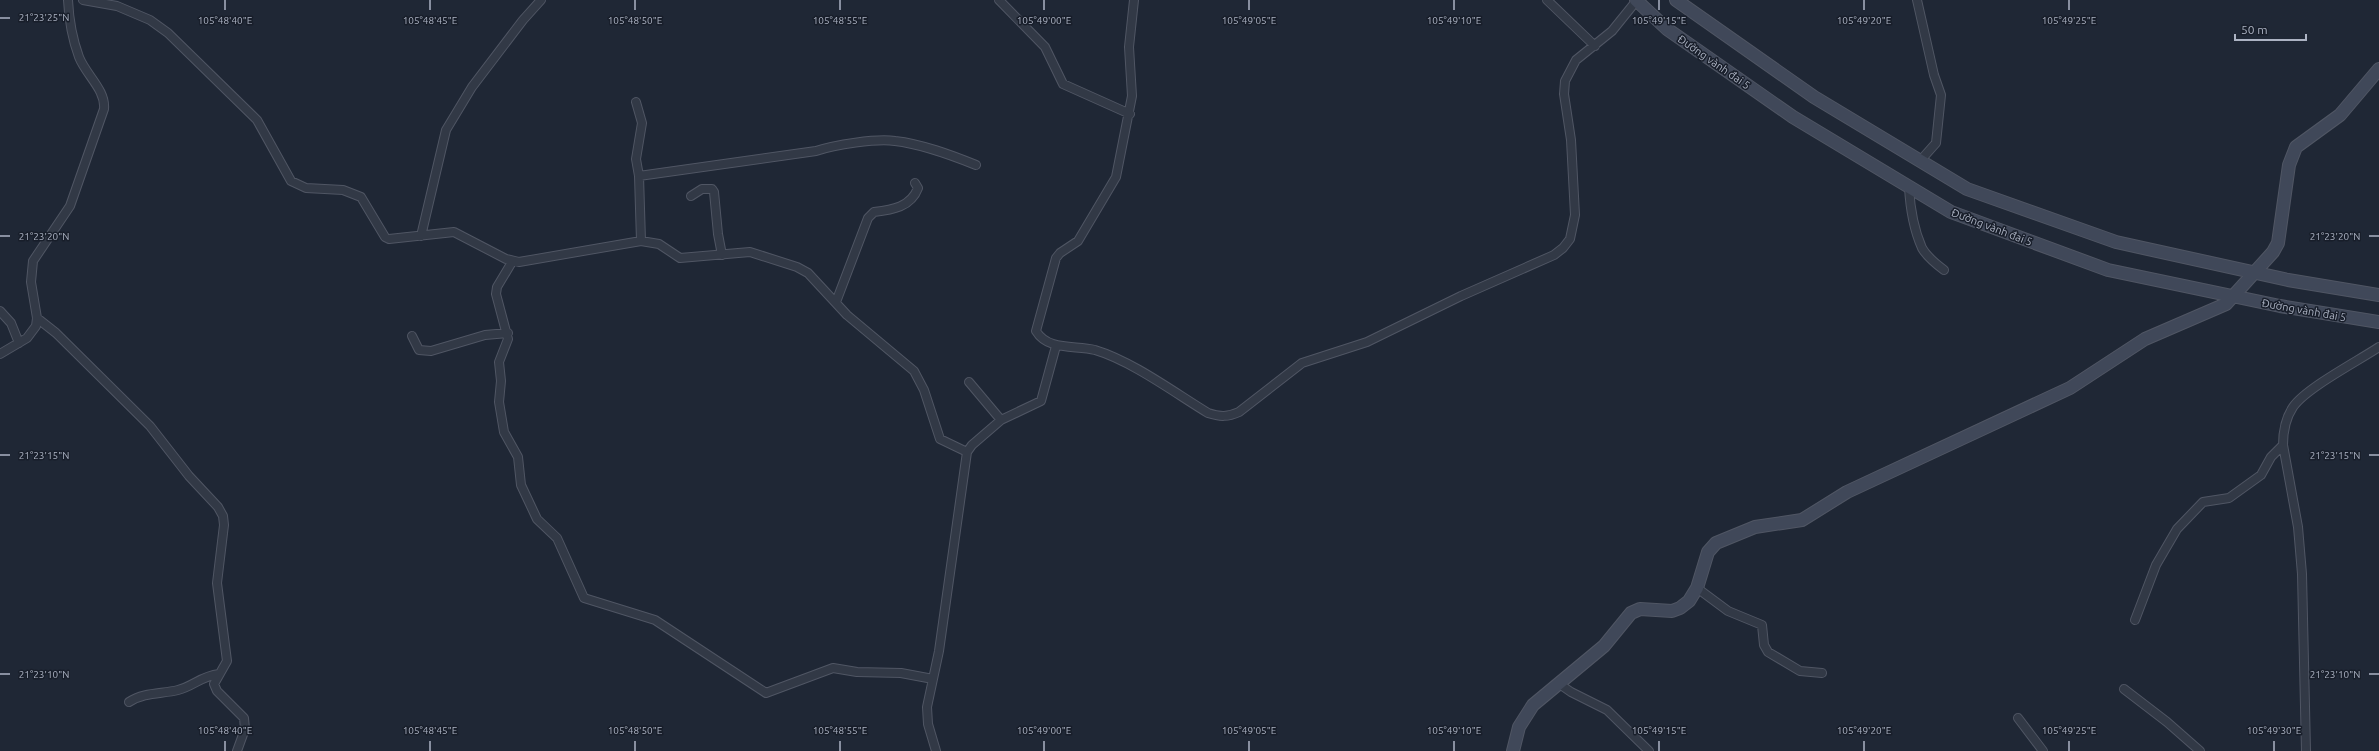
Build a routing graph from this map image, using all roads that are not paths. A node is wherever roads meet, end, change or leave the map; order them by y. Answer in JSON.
{"nodes":[{"id":1,"x":68,"y":0,"type":"edge"},
{"id":2,"x":83,"y":0,"type":"edge"},
{"id":3,"x":541,"y":0,"type":"edge"},
{"id":4,"x":999,"y":0,"type":"edge"},
{"id":5,"x":1134,"y":0,"type":"edge"},
{"id":6,"x":1547,"y":0,"type":"edge"},
{"id":7,"x":1636,"y":0,"type":"edge"},
{"id":8,"x":1676,"y":0,"type":"edge"},
{"id":9,"x":1917,"y":0,"type":"edge"},
{"id":10,"x":1595,"y":46,"type":"junction"},
{"id":11,"x":2379,"y":69,"type":"edge"},
{"id":12,"x":636,"y":102,"type":"dead end"},
{"id":13,"x":1130,"y":114,"type":"junction"},
{"id":14,"x":1920,"y":161,"type":"junction"},
{"id":15,"x":976,"y":165,"type":"dead end"},
{"id":16,"x":639,"y":176,"type":"junction"},
{"id":17,"x":915,"y":183,"type":"dead end"},
{"id":18,"x":1909,"y":187,"type":"junction"},
{"id":19,"x":691,"y":196,"type":"dead end"},
{"id":20,"x":421,"y":236,"type":"junction"},
{"id":21,"x":641,"y":241,"type":"junction"},
{"id":22,"x":722,"y":255,"type":"junction"},
{"id":23,"x":512,"y":262,"type":"junction"},
{"id":24,"x":1944,"y":270,"type":"dead end"},
{"id":25,"x":2255,"y":272,"type":"junction"},
{"id":26,"x":2379,"y":295,"type":"edge"},
{"id":27,"x":2234,"y":296,"type":"junction"},
{"id":28,"x":836,"y":302,"type":"junction"},
{"id":29,"x":0,"y":311,"type":"edge"},
{"id":30,"x":37,"y":318,"type":"junction"},
{"id":31,"x":2379,"y":322,"type":"edge"},
{"id":32,"x":508,"y":334,"type":"junction"},
{"id":33,"x":412,"y":336,"type":"dead end"},
{"id":34,"x":19,"y":343,"type":"junction"},
{"id":35,"x":1056,"y":346,"type":"junction"},
{"id":36,"x":2379,"y":347,"type":"edge"},
{"id":37,"x":0,"y":354,"type":"edge"},
{"id":38,"x":969,"y":382,"type":"dead end"},
{"id":39,"x":1001,"y":420,"type":"junction"},
{"id":40,"x":2282,"y":445,"type":"junction"},
{"id":41,"x":967,"y":452,"type":"junction"},
{"id":42,"x":1697,"y":588,"type":"junction"},
{"id":43,"x":2135,"y":620,"type":"dead end"},
{"id":44,"x":1822,"y":673,"type":"dead end"},
{"id":45,"x":219,"y":674,"type":"junction"},
{"id":46,"x":933,"y":679,"type":"junction"},
{"id":47,"x":1558,"y":683,"type":"junction"},
{"id":48,"x":2124,"y":689,"type":"dead end"},
{"id":49,"x":129,"y":702,"type":"dead end"},
{"id":50,"x":2018,"y":718,"type":"dead end"},
{"id":51,"x":237,"y":751,"type":"edge"},
{"id":52,"x":936,"y":751,"type":"edge"},
{"id":53,"x":1513,"y":751,"type":"edge"},
{"id":54,"x":1649,"y":751,"type":"edge"},
{"id":55,"x":2043,"y":751,"type":"edge"},
{"id":56,"x":2200,"y":751,"type":"edge"},
{"id":57,"x":2306,"y":751,"type":"edge"}],
"edges":[{"from":1,"to":30,"type":"street"},
{"from":2,"to":20,"type":"street"},
{"from":3,"to":20,"type":"street"},
{"from":4,"to":13,"type":"street"},
{"from":5,"to":13,"type":"street"},
{"from":6,"to":10,"type":"street"},
{"from":7,"to":10,"type":"street"},
{"from":7,"to":18,"type":"main road","name":"Đường vành đai 5"},
{"from":8,"to":14,"type":"main road"},
{"from":9,"to":14,"type":"street"},
{"from":10,"to":35,"type":"street"},
{"from":11,"to":25,"type":"main road"},
{"from":12,"to":16,"type":"street"},
{"from":13,"to":35,"type":"street"},
{"from":14,"to":25,"type":"main road"},
{"from":15,"to":16,"type":"street"},
{"from":16,"to":21,"type":"street"},
{"from":17,"to":28,"type":"street"},
{"from":18,"to":24,"type":"street"},
{"from":18,"to":27,"type":"main road","name":"Đường vành đai 5"},
{"from":19,"to":22,"type":"street"},
{"from":20,"to":23,"type":"street"},
{"from":21,"to":22,"type":"street"},
{"from":21,"to":23,"type":"street"},
{"from":22,"to":28,"type":"street"},
{"from":23,"to":32,"type":"street"},
{"from":25,"to":26,"type":"main road"},
{"from":25,"to":27,"type":"main road"},
{"from":27,"to":31,"type":"main road","name":"Đường vành đai 5"},
{"from":27,"to":42,"type":"main road"},
{"from":28,"to":41,"type":"street"},
{"from":29,"to":34,"type":"street"},
{"from":30,"to":34,"type":"street"},
{"from":30,"to":45,"type":"street"},
{"from":32,"to":33,"type":"street"},
{"from":32,"to":46,"type":"street"},
{"from":34,"to":37,"type":"street"},
{"from":35,"to":39,"type":"street"},
{"from":36,"to":40,"type":"street"},
{"from":38,"to":39,"type":"street"},
{"from":39,"to":41,"type":"street"},
{"from":40,"to":43,"type":"street"},
{"from":40,"to":57,"type":"street"},
{"from":41,"to":46,"type":"street"},
{"from":42,"to":44,"type":"street"},
{"from":42,"to":47,"type":"main road"},
{"from":45,"to":49,"type":"street"},
{"from":45,"to":51,"type":"street"},
{"from":46,"to":52,"type":"street"},
{"from":47,"to":53,"type":"main road"},
{"from":47,"to":54,"type":"street"},
{"from":48,"to":56,"type":"street"},
{"from":50,"to":55,"type":"street"}]}
